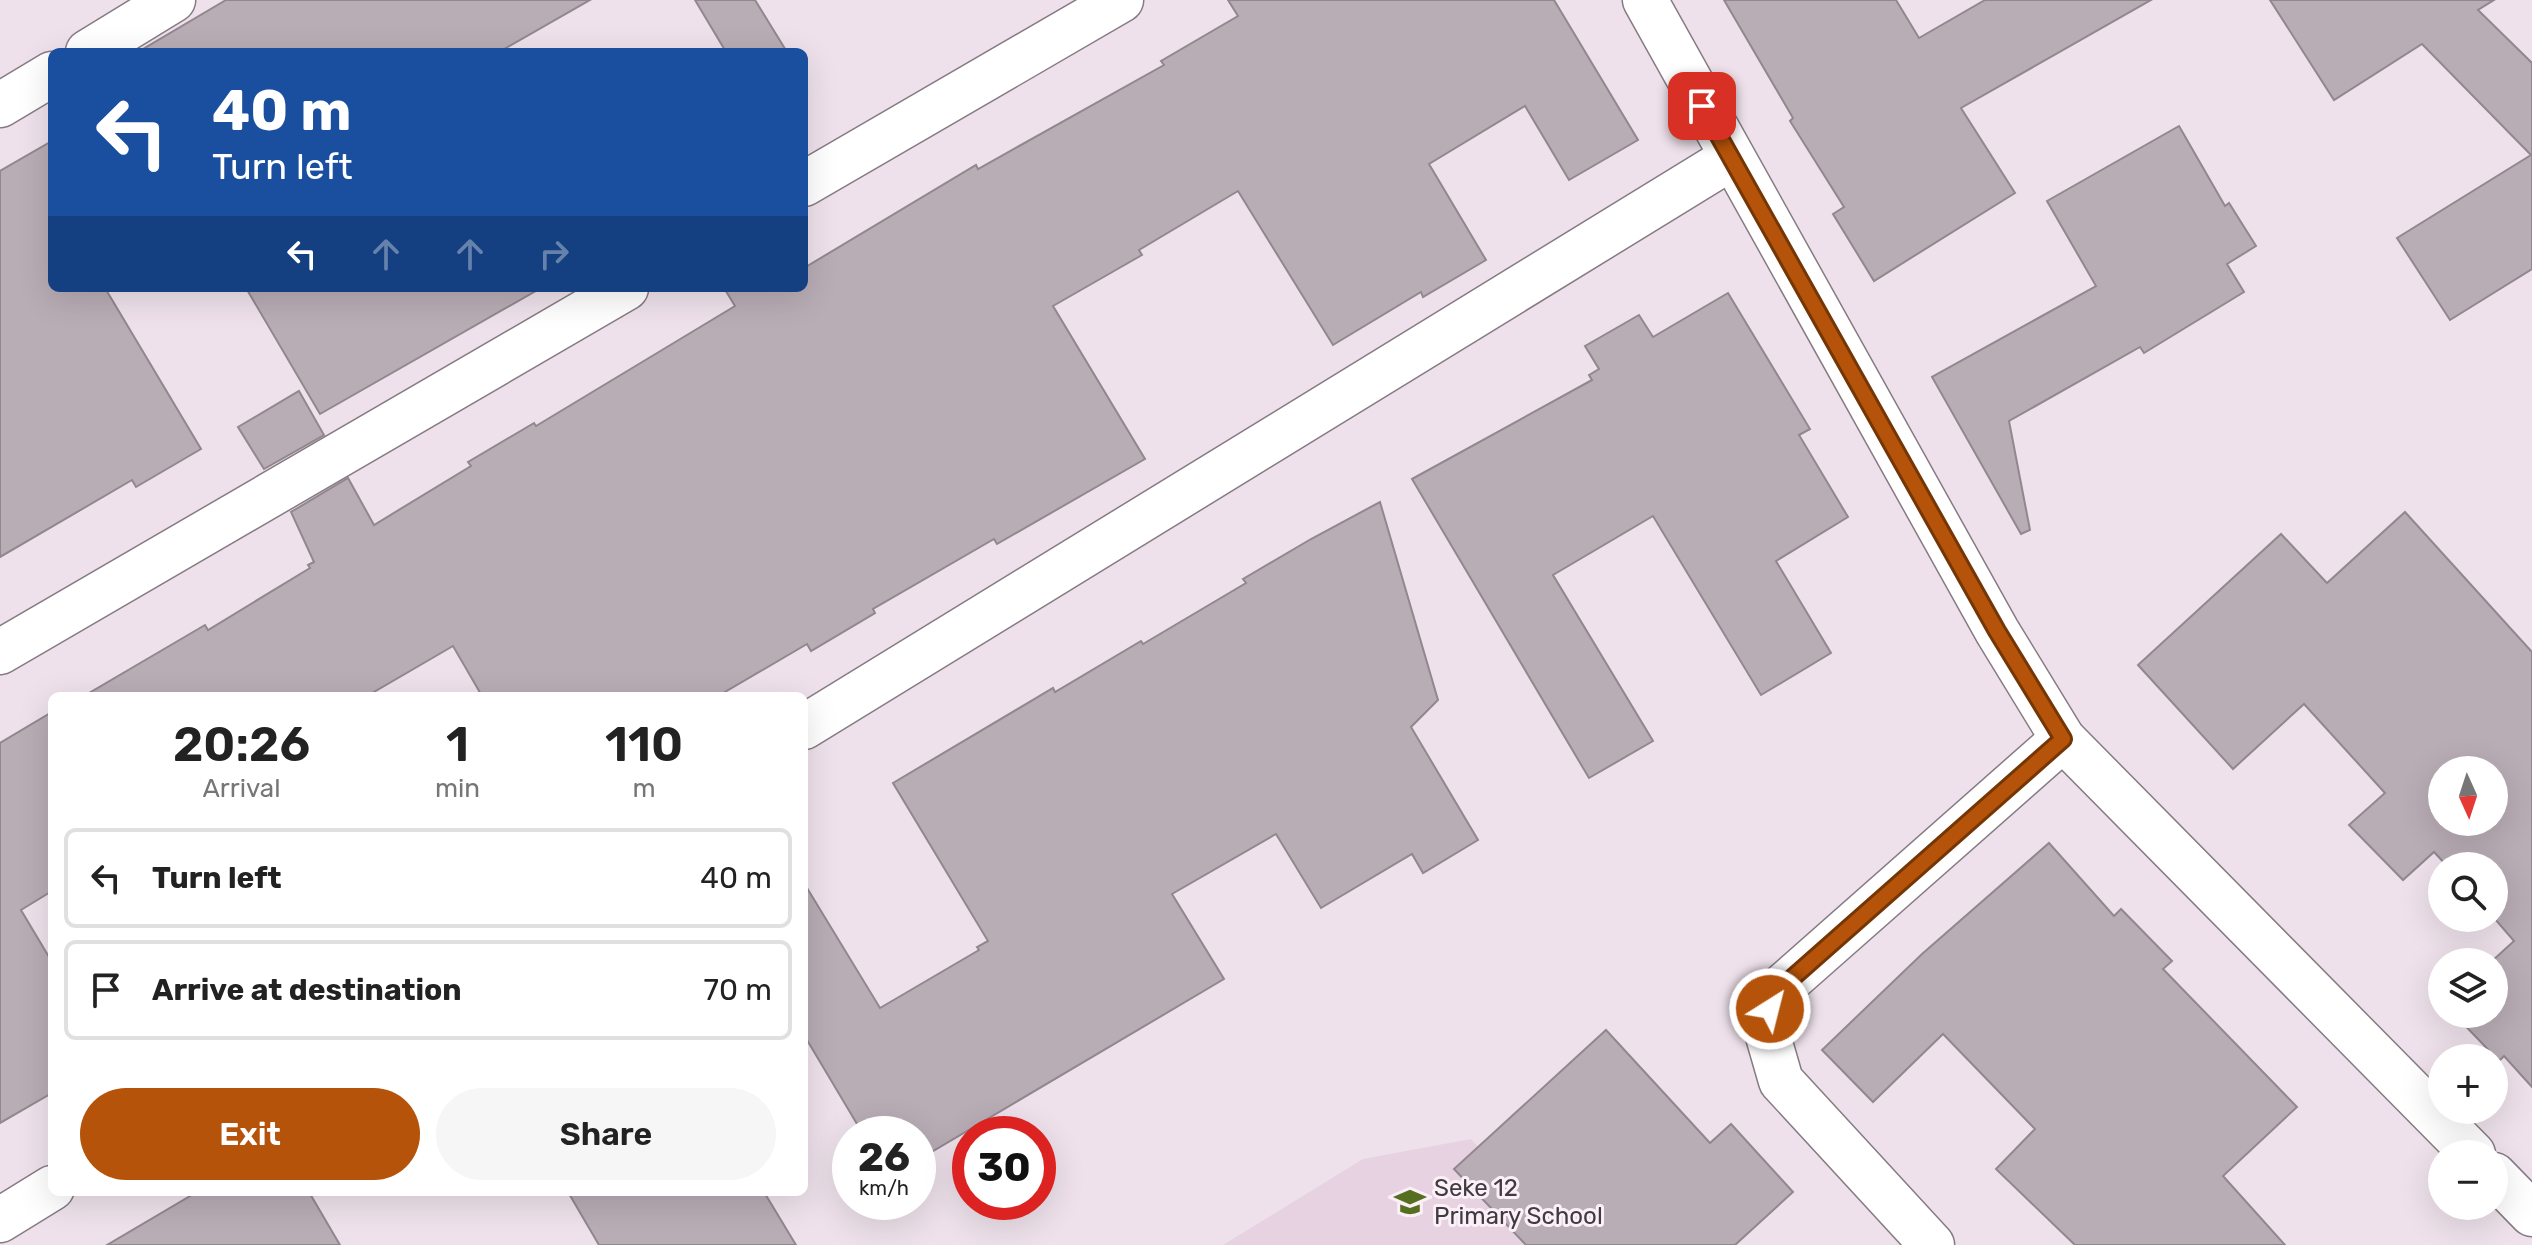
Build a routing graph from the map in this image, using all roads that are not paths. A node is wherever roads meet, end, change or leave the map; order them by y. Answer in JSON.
{"nodes":[{"id":1,"x":173,"y":0,"type":"edge"},
{"id":2,"x":1121,"y":0,"type":"edge"},
{"id":3,"x":1645,"y":0,"type":"edge"},
{"id":4,"x":95,"y":48,"type":"edge"},
{"id":5,"x":48,"y":76,"type":"edge"},
{"id":6,"x":0,"y":105,"type":"edge"},
{"id":7,"x":1731,"y":158,"type":"junction"},
{"id":8,"x":808,"y":182,"type":"edge"},
{"id":9,"x":619,"y":292,"type":"edge"},
{"id":10,"x":0,"y":652,"type":"edge"},
{"id":11,"x":808,"y":725,"type":"edge"},
{"id":12,"x":2063,"y":739,"type":"junction"},
{"id":13,"x":2459,"y":1140,"type":"edge"},
{"id":14,"x":2508,"y":1189,"type":"edge"},
{"id":15,"x":48,"y":1190,"type":"edge"},
{"id":16,"x":2532,"y":1214,"type":"edge"},
{"id":17,"x":0,"y":1220,"type":"edge"},
{"id":18,"x":1932,"y":1245,"type":"edge"}],
"edges":[{"from":1,"to":4,"type":"street"},
{"from":2,"to":8,"type":"street"},
{"from":3,"to":7,"type":"street"},
{"from":5,"to":6,"type":"street"},
{"from":7,"to":11,"type":"street"},
{"from":7,"to":12,"type":"street"},
{"from":9,"to":10,"type":"street"},
{"from":12,"to":13,"type":"street"},
{"from":12,"to":18,"type":"street"},
{"from":14,"to":16,"type":"street"},
{"from":15,"to":17,"type":"street"}]}
